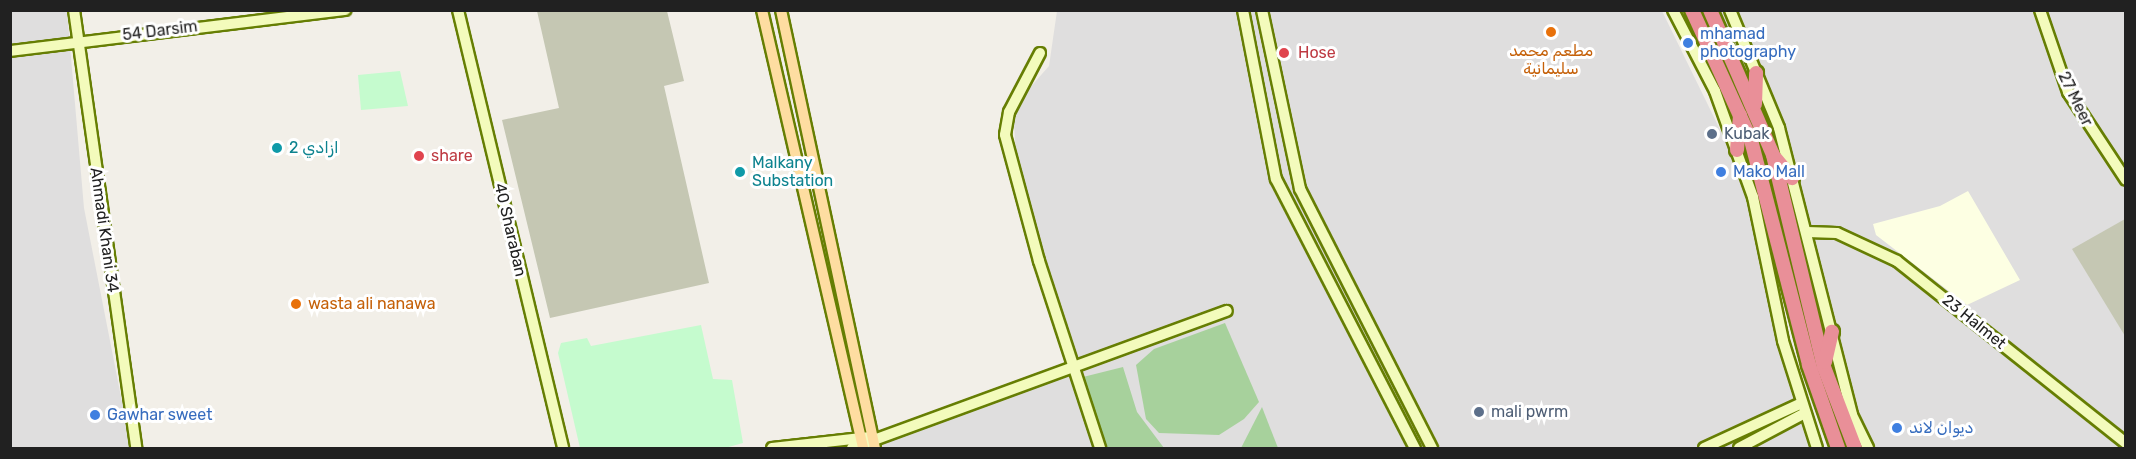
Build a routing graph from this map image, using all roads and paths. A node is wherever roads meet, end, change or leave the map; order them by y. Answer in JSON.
{"nodes":[{"id":1,"x":74,"y":10,"type":"edge"},
{"id":2,"x":346,"y":10,"type":"edge"},
{"id":3,"x":458,"y":10,"type":"edge"},
{"id":4,"x":781,"y":10,"type":"edge"},
{"id":5,"x":1243,"y":10,"type":"edge"},
{"id":6,"x":1262,"y":10,"type":"edge"},
{"id":7,"x":1673,"y":10,"type":"edge"},
{"id":8,"x":1692,"y":10,"type":"edge"},
{"id":9,"x":1710,"y":10,"type":"edge"},
{"id":10,"x":1730,"y":10,"type":"edge"},
{"id":11,"x":2040,"y":10,"type":"edge"},
{"id":12,"x":762,"y":14,"type":"edge"},
{"id":13,"x":78,"y":41,"type":"junction"},
{"id":14,"x":10,"y":51,"type":"edge"},
{"id":15,"x":1040,"y":53,"type":"dead end"},
{"id":16,"x":1756,"y":74,"type":"junction"},
{"id":17,"x":1755,"y":106,"type":"junction"},
{"id":18,"x":1740,"y":110,"type":"junction"},
{"id":19,"x":812,"y":149,"type":"junction"},
{"id":20,"x":1737,"y":150,"type":"junction"},
{"id":21,"x":795,"y":154,"type":"junction"},
{"id":22,"x":1773,"y":155,"type":"junction"},
{"id":23,"x":1792,"y":178,"type":"junction"},
{"id":24,"x":2126,"y":180,"type":"edge"},
{"id":25,"x":819,"y":181,"type":"junction"},
{"id":26,"x":801,"y":185,"type":"junction"},
{"id":27,"x":1807,"y":232,"type":"junction"},
{"id":28,"x":1227,"y":311,"type":"dead end"},
{"id":29,"x":1832,"y":332,"type":"junction"},
{"id":30,"x":1824,"y":367,"type":"junction"},
{"id":31,"x":1073,"y":370,"type":"junction"},
{"id":32,"x":1803,"y":408,"type":"junction"},
{"id":33,"x":875,"y":441,"type":"edge"},
{"id":34,"x":2126,"y":443,"type":"edge"},
{"id":35,"x":859,"y":445,"type":"edge"},
{"id":36,"x":136,"y":448,"type":"edge"},
{"id":37,"x":563,"y":448,"type":"edge"},
{"id":38,"x":772,"y":448,"type":"edge"},
{"id":39,"x":1100,"y":448,"type":"edge"},
{"id":40,"x":1415,"y":448,"type":"edge"},
{"id":41,"x":1432,"y":448,"type":"edge"},
{"id":42,"x":1704,"y":448,"type":"edge"},
{"id":43,"x":1739,"y":448,"type":"edge"},
{"id":44,"x":1817,"y":448,"type":"edge"},
{"id":45,"x":1838,"y":448,"type":"edge"},
{"id":46,"x":1855,"y":448,"type":"edge"},
{"id":47,"x":1868,"y":448,"type":"edge"}],
"edges":[{"from":1,"to":13,"type":"street","name":"Ahmadi Khani 34"},
{"from":2,"to":13,"type":"street","name":"54 Darsim"},
{"from":3,"to":37,"type":"street","name":"40 Sharaban"},
{"from":4,"to":19,"type":"main road"},
{"from":5,"to":40,"type":"street"},
{"from":6,"to":41,"type":"street"},
{"from":7,"to":20,"type":"street"},
{"from":8,"to":18,"type":"highway"},
{"from":9,"to":17,"type":"highway"},
{"from":10,"to":16,"type":"street"},
{"from":11,"to":24,"type":"street","name":"27 Meer"},
{"from":12,"to":21,"type":"main road"},
{"from":13,"to":14,"type":"street","name":"54 Darsim"},
{"from":13,"to":36,"type":"street","name":"Ahmadi Khani 34"},
{"from":15,"to":31,"type":"street"},
{"from":16,"to":17,"type":"highway"},
{"from":16,"to":23,"type":"street"},
{"from":17,"to":22,"type":"highway"},
{"from":18,"to":20,"type":"highway"},
{"from":18,"to":45,"type":"highway"},
{"from":19,"to":21,"type":"main road"},
{"from":19,"to":25,"type":"main road"},
{"from":20,"to":32,"type":"street"},
{"from":21,"to":26,"type":"main road"},
{"from":22,"to":23,"type":"highway"},
{"from":22,"to":30,"type":"highway"},
{"from":23,"to":27,"type":"street"},
{"from":25,"to":26,"type":"main road"},
{"from":25,"to":33,"type":"main road"},
{"from":26,"to":35,"type":"main road"},
{"from":27,"to":29,"type":"street"},
{"from":27,"to":34,"type":"street","name":"23 Halmet"},
{"from":28,"to":31,"type":"street"},
{"from":29,"to":30,"type":"highway"},
{"from":29,"to":47,"type":"street"},
{"from":30,"to":46,"type":"highway"},
{"from":31,"to":33,"type":"street"},
{"from":31,"to":39,"type":"street"},
{"from":32,"to":42,"type":"street"},
{"from":32,"to":43,"type":"street"},
{"from":32,"to":44,"type":"street"},
{"from":33,"to":35,"type":"street"},
{"from":35,"to":38,"type":"street"}]}
